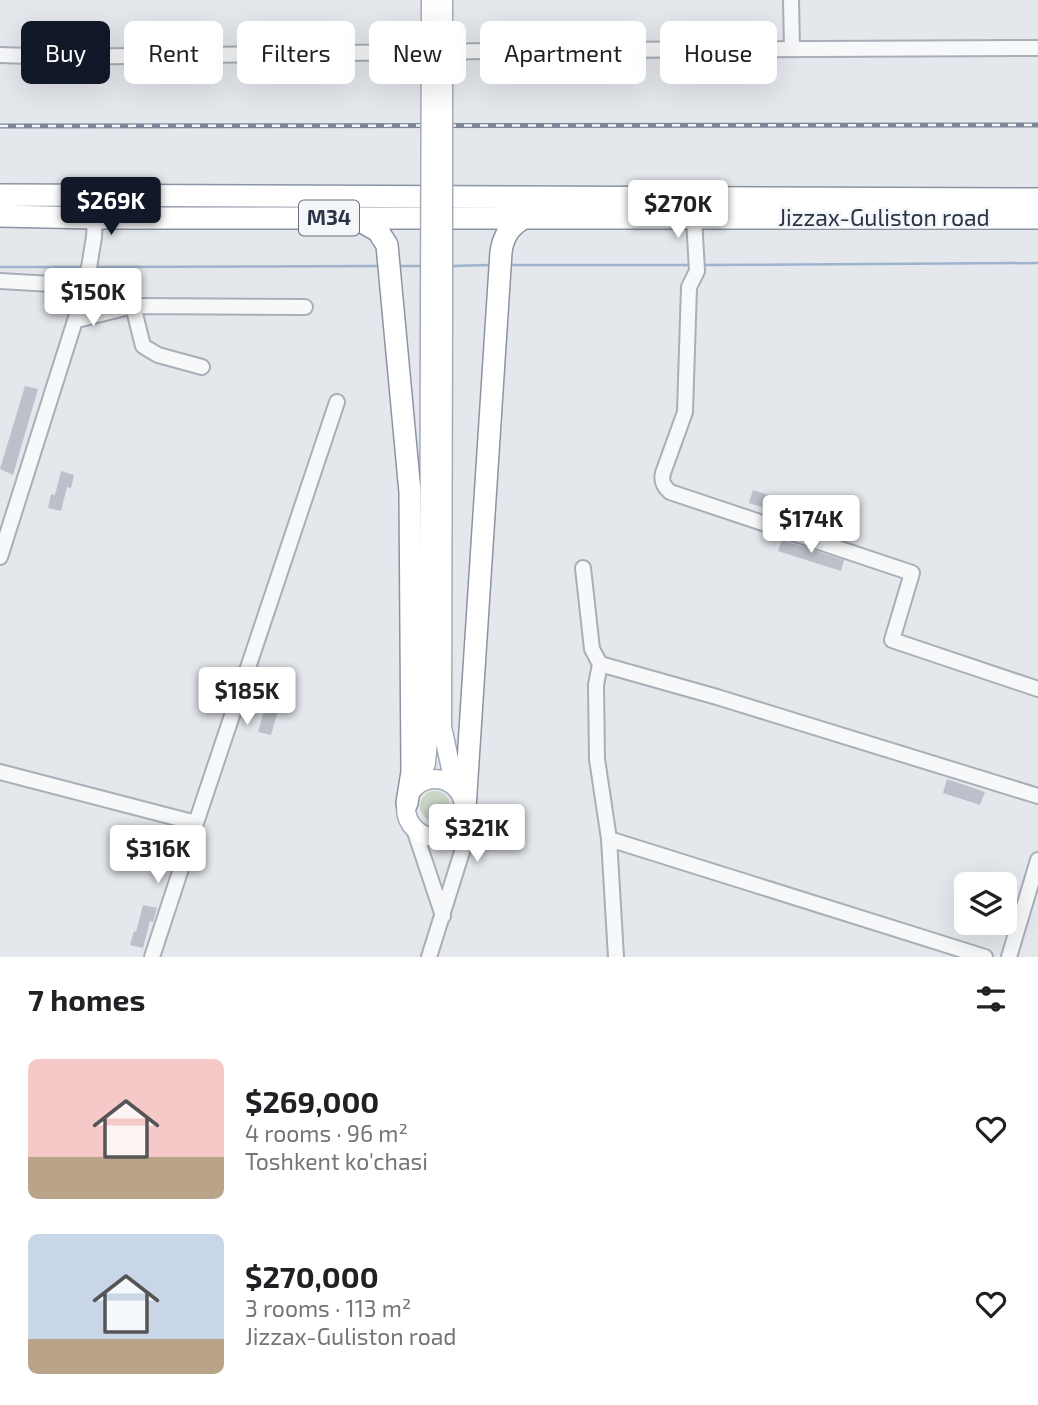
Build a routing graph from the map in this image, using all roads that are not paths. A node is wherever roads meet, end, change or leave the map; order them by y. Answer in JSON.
{"nodes":[{"id":1,"x":431,"y":0,"type":"edge"},
{"id":2,"x":443,"y":0,"type":"edge"},
{"id":3,"x":791,"y":0,"type":"edge"},
{"id":4,"x":1038,"y":48,"type":"edge"},
{"id":5,"x":792,"y":49,"type":"junction"},
{"id":6,"x":0,"y":55,"type":"edge"},
{"id":7,"x":0,"y":195,"type":"edge"},
{"id":8,"x":96,"y":196,"type":"junction"},
{"id":9,"x":1038,"y":199,"type":"edge"},
{"id":10,"x":573,"y":208,"type":"junction"},
{"id":11,"x":0,"y":216,"type":"edge"},
{"id":12,"x":95,"y":218,"type":"junction"},
{"id":13,"x":355,"y":218,"type":"junction"},
{"id":14,"x":694,"y":218,"type":"junction"},
{"id":15,"x":1038,"y":218,"type":"edge"},
{"id":16,"x":522,"y":219,"type":"junction"},
{"id":17,"x":87,"y":280,"type":"junction"},
{"id":18,"x":0,"y":281,"type":"edge"},
{"id":19,"x":132,"y":306,"type":"junction"},
{"id":20,"x":305,"y":307,"type":"dead end"},
{"id":21,"x":436,"y":311,"type":"junction"},
{"id":22,"x":77,"y":320,"type":"junction"},
{"id":23,"x":202,"y":367,"type":"dead end"},
{"id":24,"x":337,"y":402,"type":"dead end"},
{"id":25,"x":0,"y":557,"type":"edge"},
{"id":26,"x":583,"y":568,"type":"dead end"},
{"id":27,"x":600,"y":664,"type":"junction"},
{"id":28,"x":1038,"y":689,"type":"edge"},
{"id":29,"x":0,"y":772,"type":"edge"},
{"id":30,"x":418,"y":784,"type":"junction"},
{"id":31,"x":455,"y":787,"type":"junction"},
{"id":32,"x":1038,"y":796,"type":"edge"},
{"id":33,"x":407,"y":803,"type":"junction"},
{"id":34,"x":465,"y":808,"type":"junction"},
{"id":35,"x":197,"y":823,"type":"junction"},
{"id":36,"x":414,"y":829,"type":"junction"},
{"id":37,"x":609,"y":839,"type":"junction"},
{"id":38,"x":1038,"y":860,"type":"edge"},
{"id":39,"x":443,"y":916,"type":"junction"},
{"id":40,"x":152,"y":957,"type":"edge"},
{"id":41,"x":429,"y":957,"type":"edge"},
{"id":42,"x":616,"y":957,"type":"edge"},
{"id":43,"x":985,"y":957,"type":"edge"},
{"id":44,"x":1009,"y":957,"type":"edge"}],
"edges":[{"from":1,"to":21,"type":"main road","bridge":true},
{"from":2,"to":21,"type":"main road","bridge":true},
{"from":3,"to":5,"type":"street"},
{"from":4,"to":5,"type":"street"},
{"from":5,"to":6,"type":"street"},
{"from":7,"to":8,"type":"highway","number":"M34"},
{"from":8,"to":10,"type":"highway","number":"M34"},
{"from":8,"to":12,"type":"street"},
{"from":9,"to":10,"type":"highway","name":"Jizzax-Guliston road","number":"M34"},
{"from":10,"to":14,"type":"highway","name":"Jizzax-Guliston road","number":"M34"},
{"from":10,"to":16,"type":"highway","number":"M34"},
{"from":11,"to":12,"type":"highway","number":"M34"},
{"from":12,"to":13,"type":"highway","number":"M34"},
{"from":12,"to":17,"type":"street"},
{"from":13,"to":16,"type":"highway","number":"M34"},
{"from":13,"to":33,"type":"highway"},
{"from":14,"to":15,"type":"highway","name":"Jizzax-Guliston road","number":"M34"},
{"from":14,"to":28,"type":"street"},
{"from":16,"to":34,"type":"highway"},
{"from":17,"to":18,"type":"street"},
{"from":17,"to":22,"type":"street"},
{"from":19,"to":20,"type":"street"},
{"from":19,"to":22,"type":"street"},
{"from":19,"to":23,"type":"street"},
{"from":21,"to":30,"type":"main road"},
{"from":21,"to":31,"type":"main road"},
{"from":22,"to":25,"type":"street"},
{"from":24,"to":35,"type":"street"},
{"from":26,"to":27,"type":"street"},
{"from":27,"to":32,"type":"street"},
{"from":27,"to":37,"type":"street"},
{"from":29,"to":35,"type":"street"},
{"from":30,"to":31,"type":"main road"},
{"from":30,"to":33,"type":"main road"},
{"from":31,"to":34,"type":"main road"},
{"from":33,"to":36,"type":"main road"},
{"from":34,"to":36,"type":"main road"},
{"from":34,"to":39,"type":"street"},
{"from":35,"to":40,"type":"street"},
{"from":36,"to":39,"type":"street"},
{"from":37,"to":42,"type":"street"},
{"from":37,"to":43,"type":"street"},
{"from":38,"to":44,"type":"street"},
{"from":39,"to":41,"type":"street"}]}
